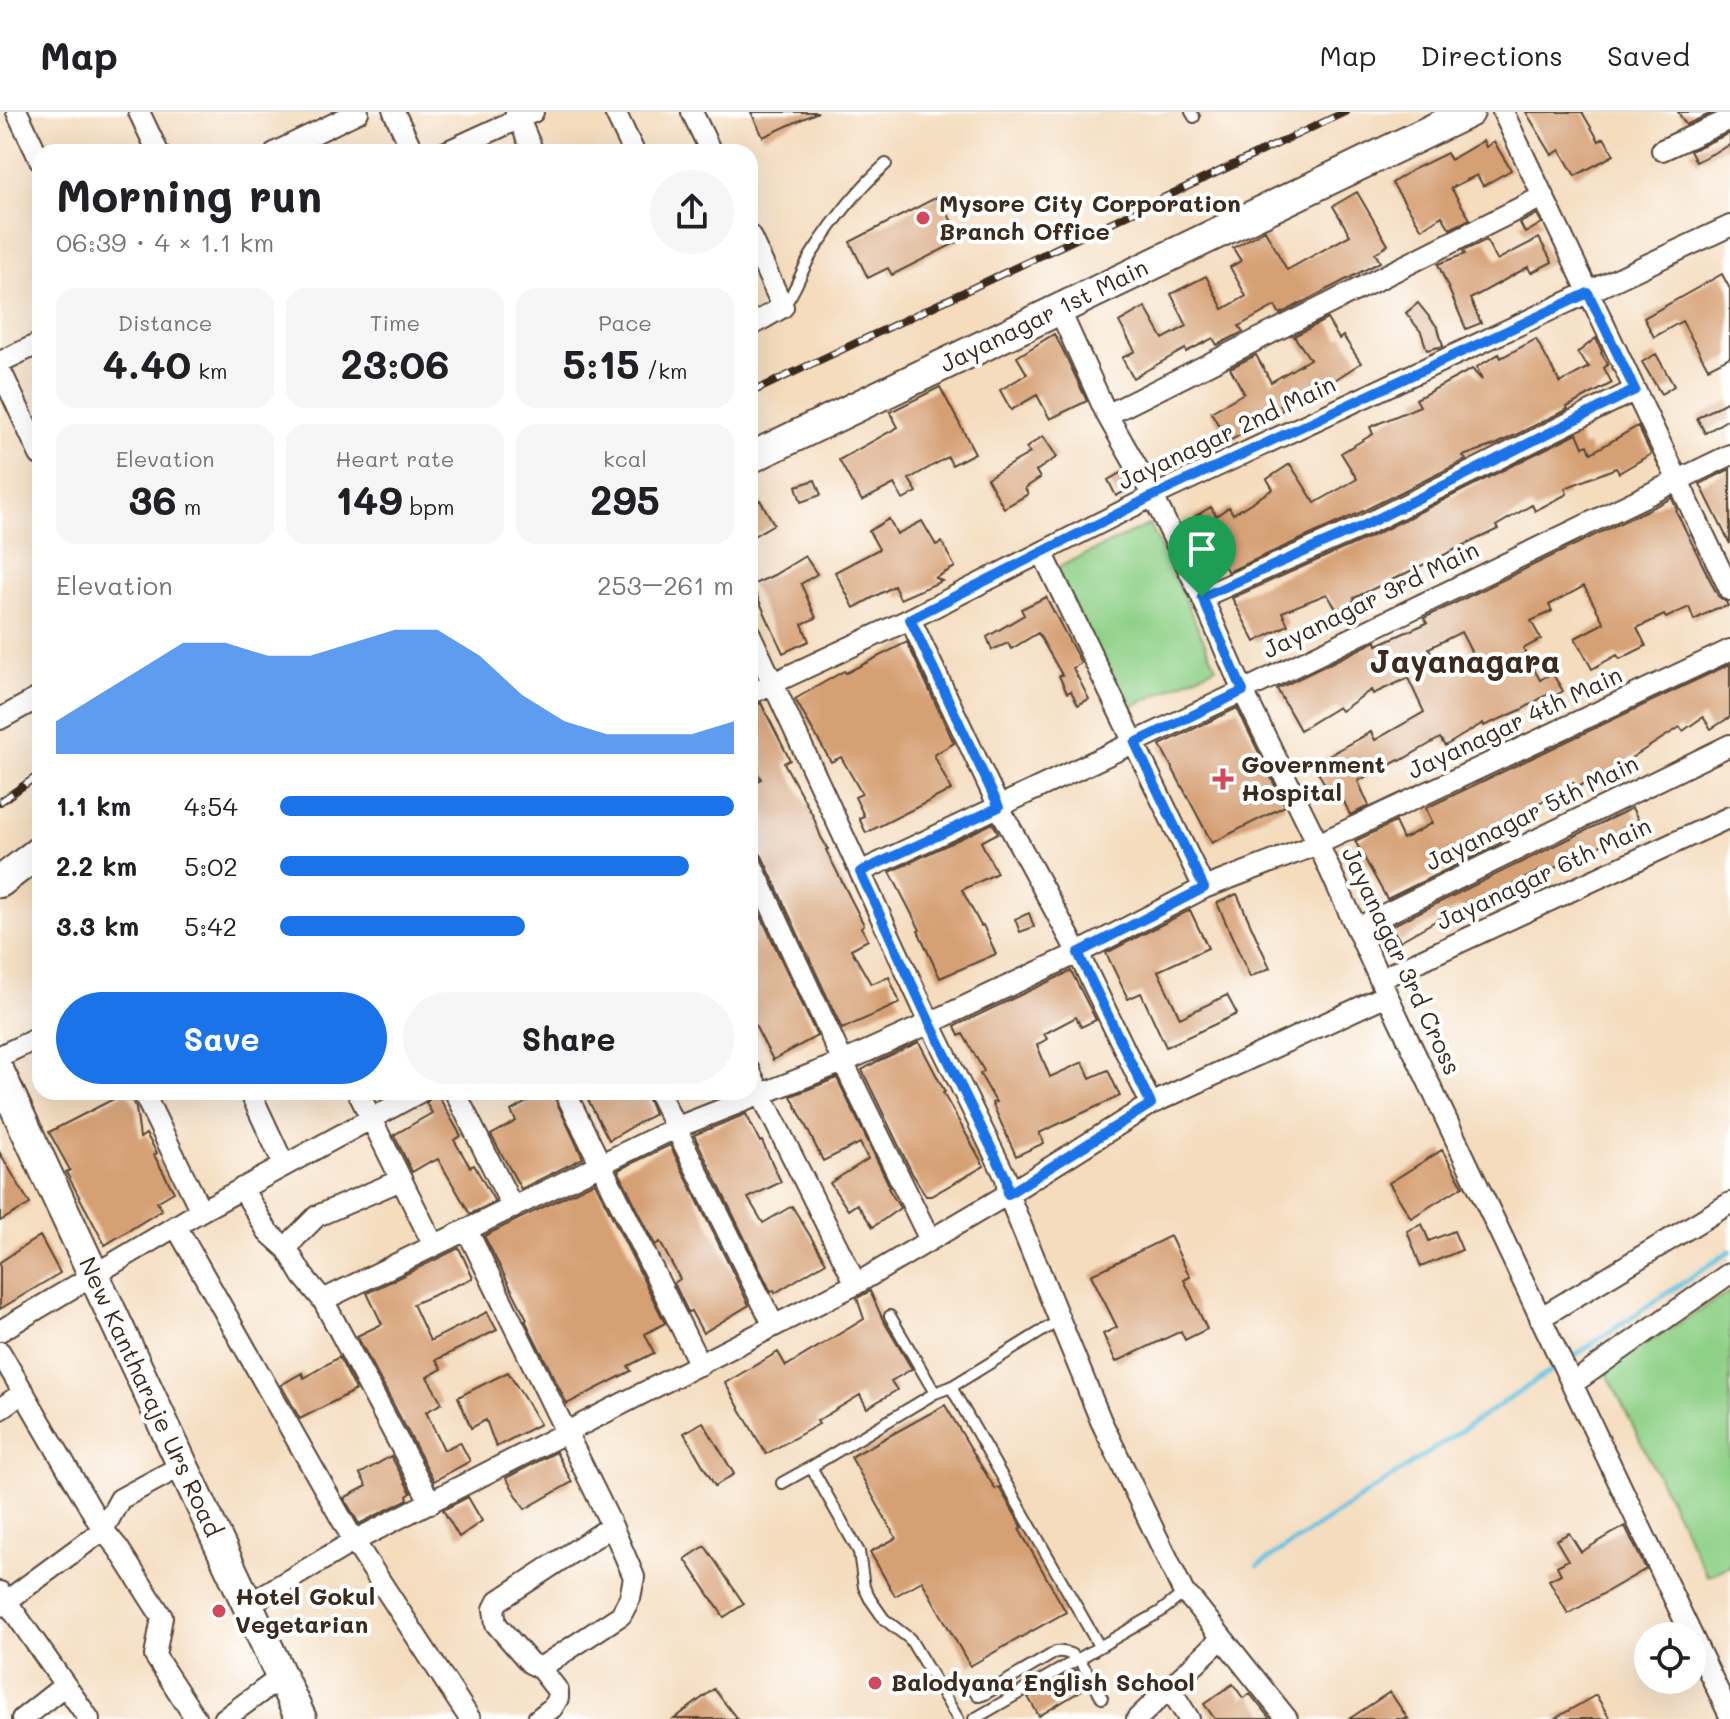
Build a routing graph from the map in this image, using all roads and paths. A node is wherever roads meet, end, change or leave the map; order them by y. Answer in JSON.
{"nodes":[{"id":1,"x":17,"y":112,"type":"edge"},
{"id":2,"x":358,"y":112,"type":"edge"},
{"id":3,"x":394,"y":112,"type":"edge"},
{"id":4,"x":615,"y":112,"type":"edge"},
{"id":5,"x":692,"y":112,"type":"edge"},
{"id":6,"x":1469,"y":112,"type":"edge"},
{"id":7,"x":1503,"y":112,"type":"edge"},
{"id":8,"x":523,"y":114,"type":"edge"},
{"id":9,"x":148,"y":115,"type":"edge"},
{"id":10,"x":1730,"y":119,"type":"edge"},
{"id":11,"x":32,"y":144,"type":"edge"},
{"id":12,"x":156,"y":144,"type":"edge"},
{"id":13,"x":292,"y":144,"type":"edge"},
{"id":14,"x":409,"y":144,"type":"edge"},
{"id":15,"x":462,"y":144,"type":"edge"},
{"id":16,"x":531,"y":144,"type":"edge"},
{"id":17,"x":630,"y":144,"type":"edge"},
{"id":18,"x":707,"y":144,"type":"edge"},
{"id":19,"x":1662,"y":150,"type":"dead end"},
{"id":20,"x":886,"y":164,"type":"dead end"},
{"id":21,"x":1544,"y":196,"type":"junction"},
{"id":22,"x":1730,"y":226,"type":"edge"},
{"id":23,"x":758,"y":253,"type":"edge"},
{"id":24,"x":1588,"y":293,"type":"junction"},
{"id":25,"x":783,"y":307,"type":"junction"},
{"id":26,"x":1059,"y":309,"type":"junction"},
{"id":27,"x":758,"y":321,"type":"edge"},
{"id":28,"x":32,"y":347,"type":"edge"},
{"id":29,"x":0,"y":362,"type":"edge"},
{"id":30,"x":0,"y":369,"type":"edge"},
{"id":31,"x":1635,"y":390,"type":"junction"},
{"id":32,"x":1107,"y":415,"type":"junction"},
{"id":33,"x":32,"y":438,"type":"edge"},
{"id":34,"x":758,"y":454,"type":"edge"},
{"id":35,"x":1730,"y":455,"type":"edge"},
{"id":36,"x":1678,"y":480,"type":"junction"},
{"id":37,"x":1153,"y":496,"type":"junction"},
{"id":38,"x":1042,"y":552,"type":"junction"},
{"id":39,"x":1730,"y":590,"type":"edge"},
{"id":40,"x":1202,"y":597,"type":"junction"},
{"id":41,"x":910,"y":619,"type":"junction"},
{"id":42,"x":1730,"y":650,"type":"edge"},
{"id":43,"x":758,"y":651,"type":"edge"},
{"id":44,"x":773,"y":684,"type":"junction"},
{"id":45,"x":758,"y":691,"type":"edge"},
{"id":46,"x":1243,"y":691,"type":"junction"},
{"id":47,"x":32,"y":701,"type":"edge"},
{"id":48,"x":0,"y":719,"type":"edge"},
{"id":49,"x":1135,"y":743,"type":"junction"},
{"id":50,"x":1730,"y":745,"type":"edge"},
{"id":51,"x":999,"y":807,"type":"junction"},
{"id":52,"x":1730,"y":817,"type":"edge"},
{"id":53,"x":1318,"y":844,"type":"junction"},
{"id":54,"x":32,"y":857,"type":"edge"},
{"id":55,"x":860,"y":872,"type":"junction"},
{"id":56,"x":758,"y":878,"type":"edge"},
{"id":57,"x":0,"y":882,"type":"edge"},
{"id":58,"x":1204,"y":888,"type":"junction"},
{"id":59,"x":1357,"y":928,"type":"junction"},
{"id":60,"x":1078,"y":953,"type":"junction"},
{"id":61,"x":1384,"y":987,"type":"junction"},
{"id":62,"x":930,"y":1023,"type":"junction"},
{"id":63,"x":32,"y":1041,"type":"edge"},
{"id":64,"x":0,"y":1056,"type":"edge"},
{"id":65,"x":843,"y":1062,"type":"junction"},
{"id":66,"x":0,"y":1074,"type":"edge"},
{"id":67,"x":758,"y":1089,"type":"edge"},
{"id":68,"x":760,"y":1093,"type":"junction"},
{"id":69,"x":147,"y":1100,"type":"edge"},
{"id":70,"x":254,"y":1100,"type":"edge"},
{"id":71,"x":362,"y":1100,"type":"edge"},
{"id":72,"x":405,"y":1100,"type":"edge"},
{"id":73,"x":459,"y":1100,"type":"edge"},
{"id":74,"x":569,"y":1100,"type":"edge"},
{"id":75,"x":662,"y":1100,"type":"edge"},
{"id":76,"x":743,"y":1100,"type":"edge"},
{"id":77,"x":1151,"y":1104,"type":"junction"},
{"id":78,"x":371,"y":1119,"type":"junction"},
{"id":79,"x":675,"y":1128,"type":"junction"},
{"id":80,"x":601,"y":1164,"type":"junction"},
{"id":81,"x":284,"y":1165,"type":"junction"},
{"id":82,"x":401,"y":1180,"type":"junction"},
{"id":83,"x":242,"y":1188,"type":"junction"},
{"id":84,"x":1008,"y":1194,"type":"junction"},
{"id":85,"x":1730,"y":1203,"type":"edge"},
{"id":86,"x":513,"y":1208,"type":"junction"},
{"id":87,"x":201,"y":1211,"type":"junction"},
{"id":88,"x":176,"y":1226,"type":"junction"},
{"id":89,"x":467,"y":1230,"type":"junction"},
{"id":90,"x":930,"y":1240,"type":"junction"},
{"id":91,"x":434,"y":1246,"type":"junction"},
{"id":92,"x":287,"y":1249,"type":"junction"},
{"id":93,"x":1730,"y":1273,"type":"edge"},
{"id":94,"x":94,"y":1275,"type":"junction"},
{"id":95,"x":856,"y":1284,"type":"junction"},
{"id":96,"x":323,"y":1300,"type":"junction"},
{"id":97,"x":890,"y":1316,"type":"dead end"},
{"id":98,"x":1540,"y":1318,"type":"junction"},
{"id":99,"x":1060,"y":1320,"type":"junction"},
{"id":100,"x":774,"y":1326,"type":"junction"},
{"id":101,"x":1,"y":1327,"type":"edge"},
{"id":102,"x":0,"y":1352,"type":"edge"},
{"id":103,"x":700,"y":1365,"type":"junction"},
{"id":104,"x":1572,"y":1384,"type":"junction"},
{"id":105,"x":951,"y":1387,"type":"junction"},
{"id":106,"x":24,"y":1392,"type":"junction"},
{"id":107,"x":935,"y":1393,"type":"junction"},
{"id":108,"x":0,"y":1409,"type":"edge"},
{"id":109,"x":566,"y":1433,"type":"junction"},
{"id":110,"x":183,"y":1465,"type":"junction"},
{"id":111,"x":811,"y":1467,"type":"junction"},
{"id":112,"x":782,"y":1483,"type":"dead end"},
{"id":113,"x":431,"y":1503,"type":"junction"},
{"id":114,"x":612,"y":1526,"type":"junction"},
{"id":115,"x":103,"y":1530,"type":"junction"},
{"id":116,"x":354,"y":1541,"type":"junction"},
{"id":117,"x":1188,"y":1597,"type":"junction"},
{"id":118,"x":2,"y":1600,"type":"edge"},
{"id":119,"x":247,"y":1605,"type":"junction"},
{"id":120,"x":1685,"y":1622,"type":"edge"},
{"id":121,"x":1219,"y":1635,"type":"junction"},
{"id":122,"x":1099,"y":1646,"type":"junction"},
{"id":123,"x":1079,"y":1659,"type":"junction"},
{"id":124,"x":1706,"y":1665,"type":"edge"},
{"id":125,"x":540,"y":1668,"type":"junction"},
{"id":126,"x":281,"y":1677,"type":"junction"},
{"id":127,"x":65,"y":1685,"type":"junction"},
{"id":128,"x":1169,"y":1687,"type":"junction"},
{"id":129,"x":974,"y":1691,"type":"dead end"},
{"id":130,"x":1102,"y":1698,"type":"dead end"},
{"id":131,"x":1730,"y":1716,"type":"edge"},
{"id":132,"x":22,"y":1719,"type":"edge"},
{"id":133,"x":89,"y":1719,"type":"edge"},
{"id":134,"x":196,"y":1719,"type":"edge"},
{"id":135,"x":224,"y":1719,"type":"edge"},
{"id":136,"x":301,"y":1719,"type":"edge"},
{"id":137,"x":470,"y":1719,"type":"edge"},
{"id":138,"x":538,"y":1719,"type":"edge"},
{"id":139,"x":958,"y":1719,"type":"edge"},
{"id":140,"x":974,"y":1719,"type":"edge"},
{"id":141,"x":1137,"y":1719,"type":"edge"},
{"id":142,"x":1189,"y":1719,"type":"edge"},
{"id":143,"x":1287,"y":1719,"type":"edge"}],
"edges":[{"from":1,"to":11,"type":"street"},
{"from":2,"to":13,"type":"street"},
{"from":3,"to":14,"type":"street"},
{"from":4,"to":17,"type":"street"},
{"from":5,"to":18,"type":"street"},
{"from":6,"to":26,"type":"street","name":"Jayanagar 1st Main"},
{"from":7,"to":21,"type":"street"},
{"from":8,"to":15,"type":"street"},
{"from":8,"to":16,"type":"street"},
{"from":9,"to":12,"type":"street"},
{"from":10,"to":19,"type":"street"},
{"from":20,"to":25,"type":"lane"},
{"from":21,"to":24,"type":"street"},
{"from":21,"to":32,"type":"street"},
{"from":22,"to":24,"type":"street","name":"Jayanagar 2nd Main"},
{"from":23,"to":25,"type":"street"},
{"from":24,"to":31,"type":"street"},
{"from":24,"to":37,"type":"street","name":"Jayanagar 2nd Main"},
{"from":25,"to":27,"type":"street"},
{"from":26,"to":32,"type":"street","name":"Jayanagar 3rd Cross"},
{"from":26,"to":34,"type":"street","name":"Jayanagar 1st Main"},
{"from":28,"to":29,"type":"street"},
{"from":30,"to":33,"type":"street"},
{"from":31,"to":36,"type":"street"},
{"from":31,"to":40,"type":"street"},
{"from":32,"to":37,"type":"street","name":"Jayanagar 3rd Cross"},
{"from":35,"to":36,"type":"street","name":"Jayanagar 3rd Main"},
{"from":36,"to":39,"type":"street"},
{"from":36,"to":46,"type":"street","name":"Jayanagar 3rd Main"},
{"from":37,"to":38,"type":"street","name":"Jayanagar 2nd Main"},
{"from":37,"to":40,"type":"street","name":"Jayanagar 3rd Cross"},
{"from":38,"to":41,"type":"street","name":"Jayanagar 2nd Main"},
{"from":38,"to":49,"type":"street"},
{"from":40,"to":46,"type":"street","name":"Jayanagar 3rd Cross"},
{"from":41,"to":44,"type":"street","name":"Jayanagar 2nd Main"},
{"from":41,"to":51,"type":"street"},
{"from":42,"to":53,"type":"street","name":"Jayanagar 4th Main"},
{"from":43,"to":44,"type":"street"},
{"from":44,"to":45,"type":"street","name":"Jayanagar 2nd Main"},
{"from":44,"to":55,"type":"street"},
{"from":46,"to":49,"type":"street","name":"Jayanagar 3rd Main"},
{"from":46,"to":53,"type":"street","name":"Jayanagar 3rd Cross"},
{"from":47,"to":48,"type":"street"},
{"from":49,"to":51,"type":"street","name":"Jayanagar 3rd Main"},
{"from":49,"to":58,"type":"street"},
{"from":50,"to":59,"type":"street","name":"Jayanagar 5th Main"},
{"from":51,"to":55,"type":"street","name":"Jayanagar 3rd Main"},
{"from":51,"to":60,"type":"street"},
{"from":52,"to":61,"type":"street","name":"Jayanagar 6th Main"},
{"from":53,"to":58,"type":"street","name":"Jayanagar 4th Main"},
{"from":53,"to":59,"type":"street","name":"Jayanagar 3rd Cross"},
{"from":54,"to":57,"type":"street"},
{"from":55,"to":62,"type":"street"},
{"from":56,"to":65,"type":"street"},
{"from":58,"to":60,"type":"street","name":"Jayanagar 4th Main"},
{"from":59,"to":61,"type":"street","name":"Jayanagar 3rd Cross"},
{"from":60,"to":62,"type":"street","name":"Jayanagar 4th Main"},
{"from":60,"to":77,"type":"street"},
{"from":61,"to":77,"type":"street","name":"Jayanagar 6th Main"},
{"from":61,"to":98,"type":"street","name":"Jayanagar 3rd Cross"},
{"from":62,"to":65,"type":"street","name":"Jayanagar 4th Main"},
{"from":62,"to":84,"type":"street"},
{"from":63,"to":64,"type":"street"},
{"from":65,"to":68,"type":"street","name":"Jayanagar 4th Main"},
{"from":65,"to":90,"type":"street"},
{"from":66,"to":94,"type":"street","name":"New Kantharaje Urs Road"},
{"from":67,"to":68,"type":"street"},
{"from":68,"to":95,"type":"street"},
{"from":69,"to":87,"type":"street"},
{"from":70,"to":81,"type":"street"},
{"from":71,"to":78,"type":"street"},
{"from":72,"to":78,"type":"street"},
{"from":73,"to":86,"type":"street"},
{"from":74,"to":80,"type":"street"},
{"from":75,"to":79,"type":"street"},
{"from":76,"to":79,"type":"street","name":"Jayanagar 4th Main"},
{"from":77,"to":84,"type":"street","name":"Jayanagar 6th Main"},
{"from":78,"to":81,"type":"street"},
{"from":78,"to":82,"type":"street"},
{"from":79,"to":80,"type":"street","name":"Jayanagar 4th Main"},
{"from":79,"to":100,"type":"street"},
{"from":80,"to":86,"type":"street","name":"Jayanagar 4th Main"},
{"from":80,"to":103,"type":"street"},
{"from":81,"to":83,"type":"street"},
{"from":82,"to":91,"type":"street"},
{"from":82,"to":92,"type":"street"},
{"from":83,"to":87,"type":"street"},
{"from":83,"to":92,"type":"street"},
{"from":84,"to":90,"type":"street","name":"Jayanagar 6th Main"},
{"from":84,"to":99,"type":"street"},
{"from":85,"to":98,"type":"street"},
{"from":86,"to":89,"type":"street","name":"Jayanagar 4th Main"},
{"from":87,"to":88,"type":"street"},
{"from":88,"to":94,"type":"street"},
{"from":88,"to":116,"type":"street"},
{"from":89,"to":91,"type":"street","name":"Jayanagar 4th Main"},
{"from":89,"to":109,"type":"street"},
{"from":90,"to":95,"type":"street","name":"Jayanagar 6th Main"},
{"from":91,"to":96,"type":"street","name":"Jayanagar 4th Main"},
{"from":92,"to":96,"type":"street"},
{"from":93,"to":104,"type":"street"},
{"from":94,"to":101,"type":"street"},
{"from":94,"to":110,"type":"street","name":"New Kantharaje Urs Road"},
{"from":95,"to":100,"type":"street","name":"Jayanagar 6th Main"},
{"from":96,"to":113,"type":"street"},
{"from":97,"to":107,"type":"lane"},
{"from":98,"to":104,"type":"street","name":"Jayanagar 3rd Cross"},
{"from":99,"to":105,"type":"lane"},
{"from":99,"to":117,"type":"street"},
{"from":100,"to":103,"type":"street","name":"Jayanagar 6th Main"},
{"from":102,"to":106,"type":"street"},
{"from":103,"to":109,"type":"street","name":"Jayanagar 6th Main"},
{"from":104,"to":120,"type":"street","name":"Jayanagar 3rd Cross"},
{"from":105,"to":107,"type":"lane"},
{"from":105,"to":122,"type":"lane"},
{"from":106,"to":108,"type":"street"},
{"from":106,"to":115,"type":"street"},
{"from":107,"to":111,"type":"lane"},
{"from":109,"to":113,"type":"street","name":"Jayanagar 6th Main"},
{"from":109,"to":114,"type":"street"},
{"from":110,"to":115,"type":"street"},
{"from":110,"to":119,"type":"street","name":"New Kantharaje Urs Road"},
{"from":111,"to":112,"type":"lane"},
{"from":111,"to":139,"type":"lane"},
{"from":113,"to":116,"type":"street","name":"Jayanagar 6th Main"},
{"from":114,"to":125,"type":"street"},
{"from":114,"to":125,"type":"street"},
{"from":115,"to":118,"type":"street"},
{"from":115,"to":134,"type":"street"},
{"from":116,"to":119,"type":"street","name":"Jayanagar 6th Main"},
{"from":116,"to":137,"type":"street"},
{"from":117,"to":121,"type":"street"},
{"from":117,"to":122,"type":"lane"},
{"from":118,"to":127,"type":"street"},
{"from":119,"to":126,"type":"street","name":"New Kantharaje Urs Road"},
{"from":121,"to":128,"type":"street"},
{"from":121,"to":143,"type":"street"},
{"from":122,"to":123,"type":"lane"},
{"from":123,"to":129,"type":"lane"},
{"from":123,"to":130,"type":"lane"},
{"from":123,"to":140,"type":"lane"},
{"from":124,"to":131,"type":"street","name":"Jayanagar 3rd Cross"},
{"from":125,"to":138,"type":"street"},
{"from":126,"to":135,"type":"street"},
{"from":126,"to":136,"type":"street","name":"New Kantharaje Urs Road"},
{"from":127,"to":132,"type":"street"},
{"from":127,"to":133,"type":"street"},
{"from":128,"to":141,"type":"street"},
{"from":128,"to":142,"type":"street"}]}
